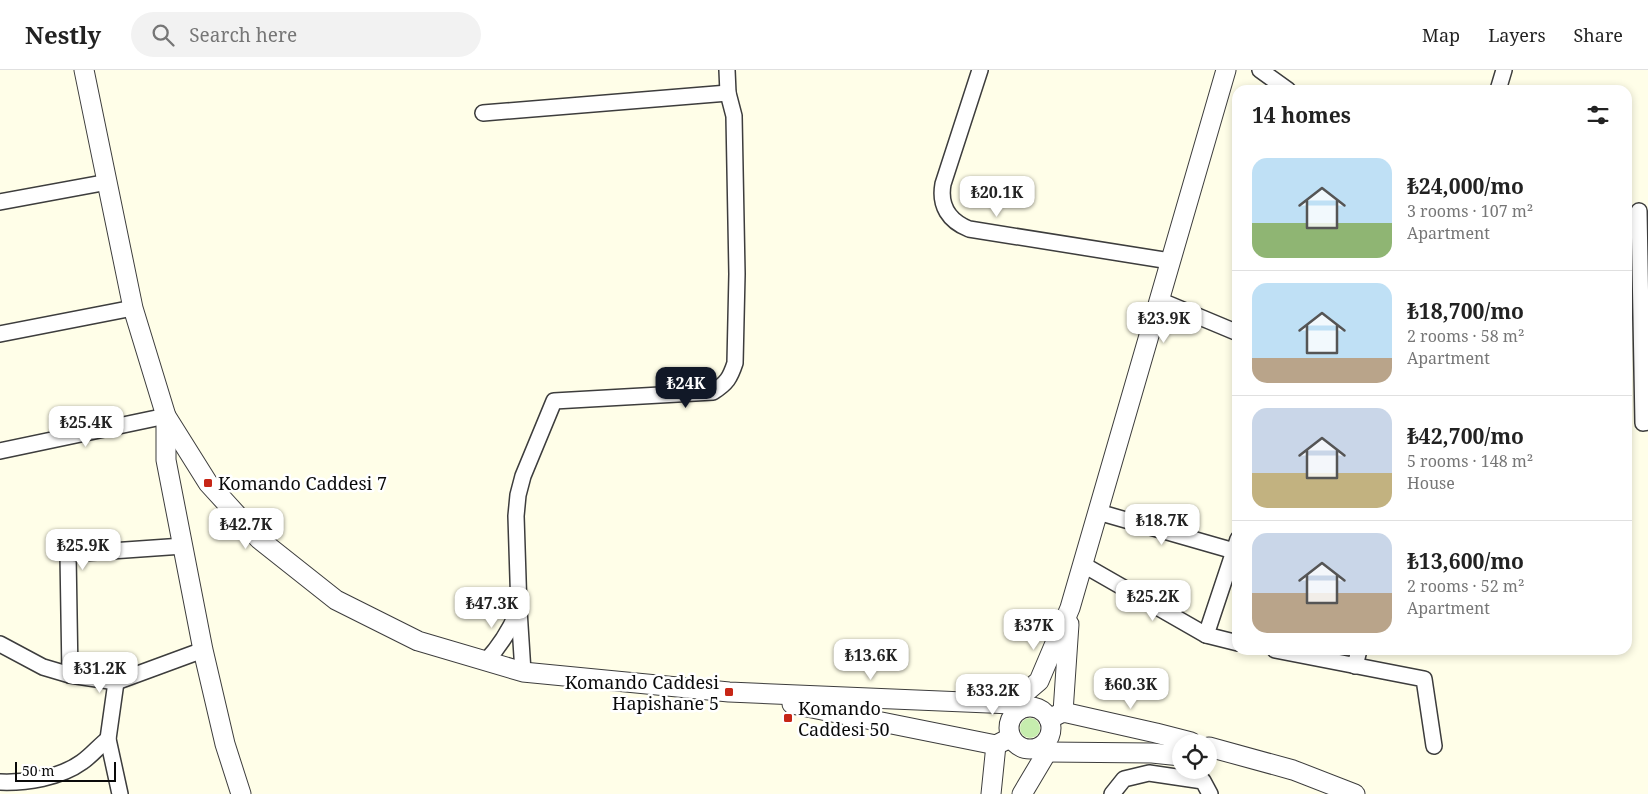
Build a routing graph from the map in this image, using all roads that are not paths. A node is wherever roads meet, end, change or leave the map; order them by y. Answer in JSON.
{"nodes":[{"id":1,"x":84,"y":70,"type":"edge"},
{"id":2,"x":727,"y":70,"type":"edge"},
{"id":3,"x":980,"y":70,"type":"edge"},
{"id":4,"x":1226,"y":70,"type":"edge"},
{"id":5,"x":1260,"y":70,"type":"edge"},
{"id":6,"x":1504,"y":70,"type":"edge"},
{"id":7,"x":1281,"y":85,"type":"edge"},
{"id":8,"x":1500,"y":85,"type":"edge"},
{"id":9,"x":728,"y":93,"type":"junction"},
{"id":10,"x":483,"y":114,"type":"dead end"},
{"id":11,"x":108,"y":182,"type":"junction"},
{"id":12,"x":0,"y":202,"type":"edge"},
{"id":13,"x":1638,"y":210,"type":"edge"},
{"id":14,"x":1170,"y":260,"type":"junction"},
{"id":15,"x":1159,"y":300,"type":"junction"},
{"id":16,"x":133,"y":308,"type":"junction"},
{"id":17,"x":1232,"y":330,"type":"edge"},
{"id":18,"x":0,"y":334,"type":"edge"},
{"id":19,"x":166,"y":416,"type":"junction"},
{"id":20,"x":1648,"y":422,"type":"edge"},
{"id":21,"x":0,"y":451,"type":"edge"},
{"id":22,"x":1098,"y":512,"type":"junction"},
{"id":23,"x":1232,"y":544,"type":"edge"},
{"id":24,"x":183,"y":546,"type":"junction"},
{"id":25,"x":1232,"y":557,"type":"edge"},
{"id":26,"x":1082,"y":564,"type":"junction"},
{"id":27,"x":1070,"y":608,"type":"junction"},
{"id":28,"x":519,"y":610,"type":"junction"},
{"id":29,"x":1206,"y":635,"type":"junction"},
{"id":30,"x":1232,"y":642,"type":"edge"},
{"id":31,"x":0,"y":644,"type":"edge"},
{"id":32,"x":203,"y":650,"type":"junction"},
{"id":33,"x":1300,"y":655,"type":"edge"},
{"id":34,"x":1358,"y":655,"type":"edge"},
{"id":35,"x":486,"y":661,"type":"junction"},
{"id":36,"x":1355,"y":666,"type":"junction"},
{"id":37,"x":523,"y":672,"type":"junction"},
{"id":38,"x":70,"y":675,"type":"junction"},
{"id":39,"x":116,"y":682,"type":"junction"},
{"id":40,"x":729,"y":692,"type":"junction"},
{"id":41,"x":1016,"y":706,"type":"junction"},
{"id":42,"x":1056,"y":715,"type":"junction"},
{"id":43,"x":1172,"y":738,"type":"edge"},
{"id":44,"x":108,"y":739,"type":"junction"},
{"id":45,"x":1003,"y":742,"type":"junction"},
{"id":46,"x":1434,"y":746,"type":"dead end"},
{"id":47,"x":1044,"y":748,"type":"junction"},
{"id":48,"x":1217,"y":749,"type":"edge"},
{"id":49,"x":1172,"y":755,"type":"edge"},
{"id":50,"x":1217,"y":761,"type":"edge"},
{"id":51,"x":1293,"y":770,"type":"junction"},
{"id":52,"x":0,"y":782,"type":"edge"},
{"id":53,"x":120,"y":794,"type":"edge"},
{"id":54,"x":240,"y":794,"type":"edge"},
{"id":55,"x":991,"y":794,"type":"edge"},
{"id":56,"x":1022,"y":794,"type":"edge"},
{"id":57,"x":1112,"y":794,"type":"edge"},
{"id":58,"x":1210,"y":794,"type":"edge"},
{"id":59,"x":1355,"y":794,"type":"edge"}],
"edges":[{"from":1,"to":11,"type":"street"},
{"from":2,"to":9,"type":"street"},
{"from":3,"to":14,"type":"street"},
{"from":4,"to":14,"type":"street"},
{"from":5,"to":7,"type":"street"},
{"from":6,"to":8,"type":"street"},
{"from":9,"to":10,"type":"street"},
{"from":9,"to":28,"type":"street"},
{"from":11,"to":12,"type":"street"},
{"from":11,"to":16,"type":"street"},
{"from":13,"to":20,"type":"street"},
{"from":14,"to":15,"type":"street"},
{"from":15,"to":17,"type":"street"},
{"from":15,"to":22,"type":"street"},
{"from":16,"to":18,"type":"street"},
{"from":16,"to":19,"type":"street"},
{"from":19,"to":21,"type":"street"},
{"from":19,"to":24,"type":"street"},
{"from":19,"to":35,"type":"street"},
{"from":22,"to":23,"type":"street"},
{"from":22,"to":26,"type":"street"},
{"from":24,"to":32,"type":"street"},
{"from":24,"to":38,"type":"street"},
{"from":25,"to":29,"type":"street"},
{"from":26,"to":27,"type":"street"},
{"from":26,"to":29,"type":"street"},
{"from":27,"to":41,"type":"street"},
{"from":27,"to":42,"type":"street"},
{"from":28,"to":35,"type":"street"},
{"from":28,"to":37,"type":"street"},
{"from":29,"to":30,"type":"street"},
{"from":31,"to":38,"type":"street"},
{"from":32,"to":39,"type":"street"},
{"from":32,"to":54,"type":"street"},
{"from":33,"to":36,"type":"street"},
{"from":34,"to":36,"type":"street"},
{"from":35,"to":37,"type":"street"},
{"from":36,"to":46,"type":"street"},
{"from":37,"to":40,"type":"street"},
{"from":38,"to":39,"type":"street"},
{"from":39,"to":44,"type":"street"},
{"from":40,"to":41,"type":"street"},
{"from":40,"to":45,"type":"street"},
{"from":41,"to":42,"type":"street"},
{"from":41,"to":45,"type":"street"},
{"from":42,"to":43,"type":"street"},
{"from":42,"to":47,"type":"street"},
{"from":44,"to":52,"type":"street"},
{"from":44,"to":53,"type":"street"},
{"from":45,"to":47,"type":"street"},
{"from":45,"to":55,"type":"street"},
{"from":47,"to":49,"type":"street"},
{"from":47,"to":56,"type":"street"},
{"from":48,"to":51,"type":"street"},
{"from":50,"to":51,"type":"street"},
{"from":51,"to":59,"type":"street"},
{"from":57,"to":58,"type":"street"}]}
